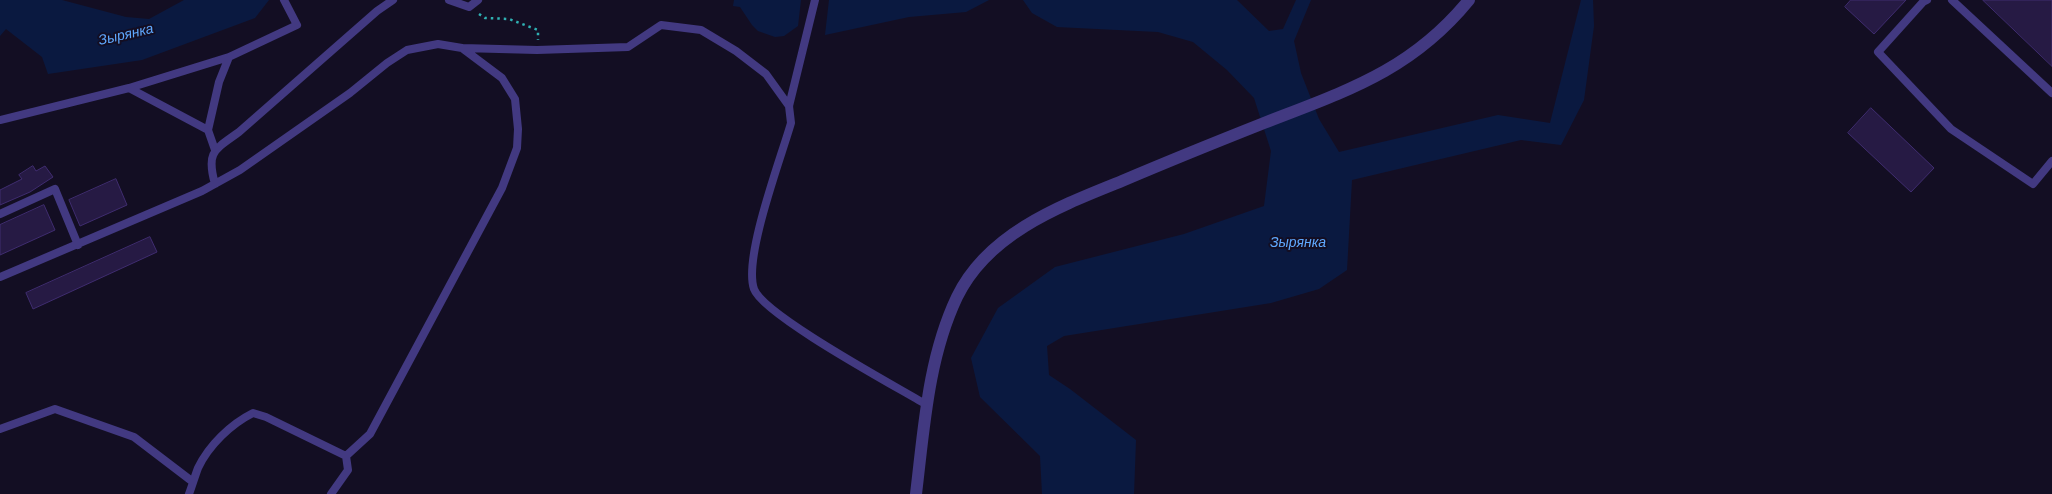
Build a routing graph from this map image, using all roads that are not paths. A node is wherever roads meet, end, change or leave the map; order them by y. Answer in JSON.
{"nodes":[{"id":1,"x":284,"y":0,"type":"edge"},
{"id":2,"x":393,"y":0,"type":"edge"},
{"id":3,"x":449,"y":0,"type":"edge"},
{"id":4,"x":478,"y":0,"type":"edge"},
{"id":5,"x":815,"y":0,"type":"edge"},
{"id":6,"x":1469,"y":0,"type":"edge"},
{"id":7,"x":1927,"y":0,"type":"edge"},
{"id":8,"x":1952,"y":0,"type":"edge"},
{"id":9,"x":462,"y":48,"type":"junction"},
{"id":10,"x":229,"y":57,"type":"junction"},
{"id":11,"x":129,"y":88,"type":"junction"},
{"id":12,"x":2052,"y":93,"type":"edge"},
{"id":13,"x":789,"y":106,"type":"junction"},
{"id":14,"x":0,"y":120,"type":"edge"},
{"id":15,"x":208,"y":130,"type":"junction"},
{"id":16,"x":215,"y":150,"type":"junction"},
{"id":17,"x":2052,"y":161,"type":"edge"},
{"id":18,"x":216,"y":184,"type":"junction"},
{"id":19,"x":0,"y":214,"type":"edge"},
{"id":20,"x":78,"y":245,"type":"junction"},
{"id":21,"x":0,"y":277,"type":"edge"},
{"id":22,"x":927,"y":405,"type":"junction"},
{"id":23,"x":0,"y":429,"type":"edge"},
{"id":24,"x":346,"y":456,"type":"junction"},
{"id":25,"x":193,"y":482,"type":"junction"},
{"id":26,"x":189,"y":494,"type":"edge"},
{"id":27,"x":331,"y":494,"type":"edge"},
{"id":28,"x":916,"y":494,"type":"edge"}],
"edges":[{"from":1,"to":10,"type":"lane"},
{"from":2,"to":16,"type":"lane"},
{"from":3,"to":4,"type":"lane"},
{"from":5,"to":13,"type":"lane"},
{"from":6,"to":22,"type":"street"},
{"from":7,"to":17,"type":"lane"},
{"from":8,"to":12,"type":"lane"},
{"from":9,"to":13,"type":"lane"},
{"from":9,"to":18,"type":"lane"},
{"from":9,"to":24,"type":"lane"},
{"from":10,"to":11,"type":"lane"},
{"from":10,"to":15,"type":"lane"},
{"from":11,"to":14,"type":"lane"},
{"from":11,"to":15,"type":"lane"},
{"from":13,"to":22,"type":"lane"},
{"from":15,"to":16,"type":"lane"},
{"from":16,"to":18,"type":"lane"},
{"from":18,"to":20,"type":"lane"},
{"from":19,"to":20,"type":"lane"},
{"from":20,"to":21,"type":"lane"},
{"from":22,"to":28,"type":"street"},
{"from":23,"to":25,"type":"lane"},
{"from":24,"to":25,"type":"lane"},
{"from":24,"to":27,"type":"lane"},
{"from":25,"to":26,"type":"lane"}]}
